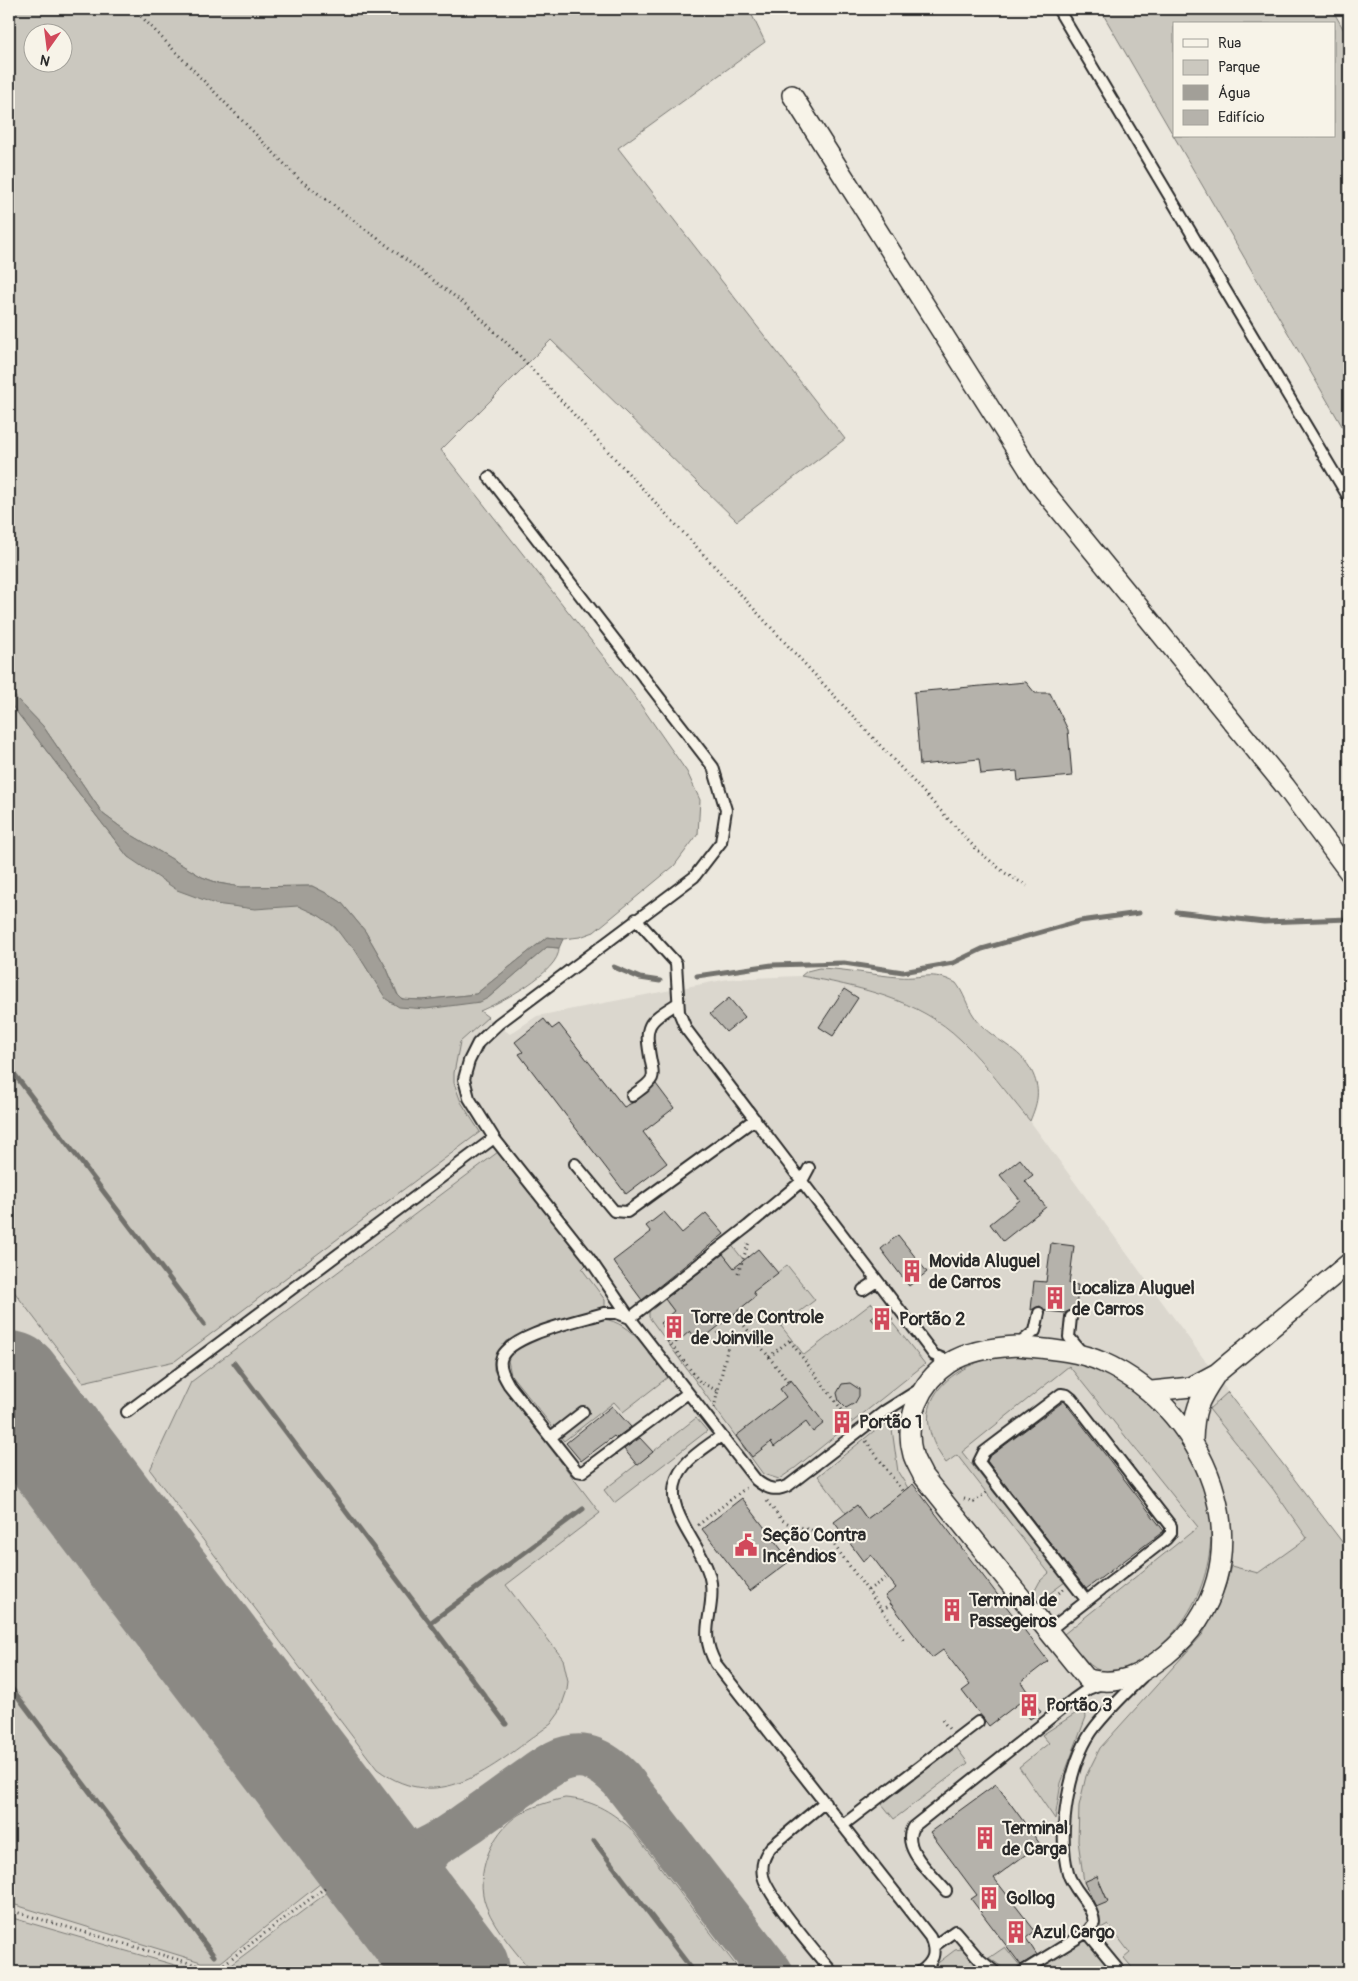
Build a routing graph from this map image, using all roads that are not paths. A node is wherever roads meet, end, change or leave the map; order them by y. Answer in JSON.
{"nodes":[{"id":1,"x":1058,"y":9,"type":"edge"},
{"id":2,"x":792,"y":95,"type":"dead end"},
{"id":3,"x":490,"y":477,"type":"dead end"},
{"id":4,"x":1349,"y":498,"type":"edge"},
{"id":5,"x":1349,"y":872,"type":"edge"},
{"id":6,"x":636,"y":919,"type":"junction"},
{"id":7,"x":678,"y":1003,"type":"junction"},
{"id":8,"x":632,"y":1096,"type":"dead end"},
{"id":9,"x":754,"y":1119,"type":"junction"},
{"id":10,"x":494,"y":1138,"type":"junction"},
{"id":11,"x":575,"y":1164,"type":"dead end"},
{"id":12,"x":809,"y":1168,"type":"dead end"},
{"id":13,"x":802,"y":1181,"type":"junction"},
{"id":14,"x":1349,"y":1263,"type":"edge"},
{"id":15,"x":877,"y":1281,"type":"junction"},
{"id":16,"x":863,"y":1290,"type":"dead end"},
{"id":17,"x":1040,"y":1313,"type":"dead end"},
{"id":18,"x":1070,"y":1317,"type":"dead end"},
{"id":19,"x":630,"y":1318,"type":"junction"},
{"id":20,"x":1017,"y":1346,"type":"junction"},
{"id":21,"x":1083,"y":1354,"type":"junction"},
{"id":22,"x":942,"y":1359,"type":"junction"},
{"id":23,"x":1217,"y":1373,"type":"junction"},
{"id":24,"x":931,"y":1380,"type":"junction"},
{"id":25,"x":1152,"y":1392,"type":"junction"},
{"id":26,"x":688,"y":1393,"type":"junction"},
{"id":27,"x":127,"y":1412,"type":"dead end"},
{"id":28,"x":583,"y":1412,"type":"dead end"},
{"id":29,"x":721,"y":1436,"type":"junction"},
{"id":30,"x":550,"y":1437,"type":"junction"},
{"id":31,"x":1193,"y":1440,"type":"junction"},
{"id":32,"x":1087,"y":1601,"type":"junction"},
{"id":33,"x":1048,"y":1631,"type":"junction"},
{"id":34,"x":1151,"y":1667,"type":"junction"},
{"id":35,"x":1105,"y":1683,"type":"junction"},
{"id":36,"x":978,"y":1722,"type":"dead end"},
{"id":37,"x":825,"y":1802,"type":"junction"},
{"id":38,"x":843,"y":1825,"type":"junction"},
{"id":39,"x":946,"y":1891,"type":"dead end"},
{"id":40,"x":1087,"y":1932,"type":"junction"},
{"id":41,"x":934,"y":1946,"type":"junction"},
{"id":42,"x":832,"y":1972,"type":"edge"},
{"id":43,"x":920,"y":1972,"type":"edge"},
{"id":44,"x":994,"y":1972,"type":"edge"},
{"id":45,"x":1022,"y":1972,"type":"edge"},
{"id":46,"x":1120,"y":1972,"type":"edge"}],
"edges":[{"from":1,"to":4,"type":"lane"},
{"from":2,"to":5,"type":"street"},
{"from":3,"to":6,"type":"lane"},
{"from":6,"to":7,"type":"lane"},
{"from":6,"to":10,"type":"lane"},
{"from":7,"to":8,"type":"lane"},
{"from":7,"to":9,"type":"lane"},
{"from":9,"to":11,"type":"lane"},
{"from":9,"to":13,"type":"lane"},
{"from":10,"to":19,"type":"lane"},
{"from":10,"to":27,"type":"lane"},
{"from":12,"to":13,"type":"lane"},
{"from":13,"to":15,"type":"lane"},
{"from":13,"to":19,"type":"lane"},
{"from":14,"to":23,"type":"street"},
{"from":15,"to":16,"type":"lane"},
{"from":15,"to":22,"type":"lane"},
{"from":17,"to":20,"type":"lane"},
{"from":18,"to":21,"type":"lane"},
{"from":19,"to":26,"type":"lane"},
{"from":19,"to":30,"type":"lane"},
{"from":20,"to":21,"type":"street"},
{"from":20,"to":22,"type":"street"},
{"from":21,"to":25,"type":"street"},
{"from":22,"to":24,"type":"street"},
{"from":23,"to":25,"type":"street"},
{"from":23,"to":31,"type":"street"},
{"from":24,"to":29,"type":"lane"},
{"from":24,"to":33,"type":"street"},
{"from":25,"to":31,"type":"street"},
{"from":26,"to":29,"type":"lane"},
{"from":26,"to":30,"type":"lane"},
{"from":28,"to":30,"type":"lane"},
{"from":29,"to":37,"type":"lane"},
{"from":31,"to":34,"type":"street"},
{"from":32,"to":32,"type":"lane"},
{"from":32,"to":33,"type":"lane"},
{"from":33,"to":35,"type":"street"},
{"from":34,"to":35,"type":"street"},
{"from":34,"to":40,"type":"lane"},
{"from":35,"to":39,"type":"lane"},
{"from":36,"to":38,"type":"lane"},
{"from":37,"to":38,"type":"lane"},
{"from":37,"to":42,"type":"lane"},
{"from":38,"to":41,"type":"lane"},
{"from":40,"to":45,"type":"lane"},
{"from":40,"to":46,"type":"lane"},
{"from":41,"to":43,"type":"lane"},
{"from":41,"to":44,"type":"lane"}]}
